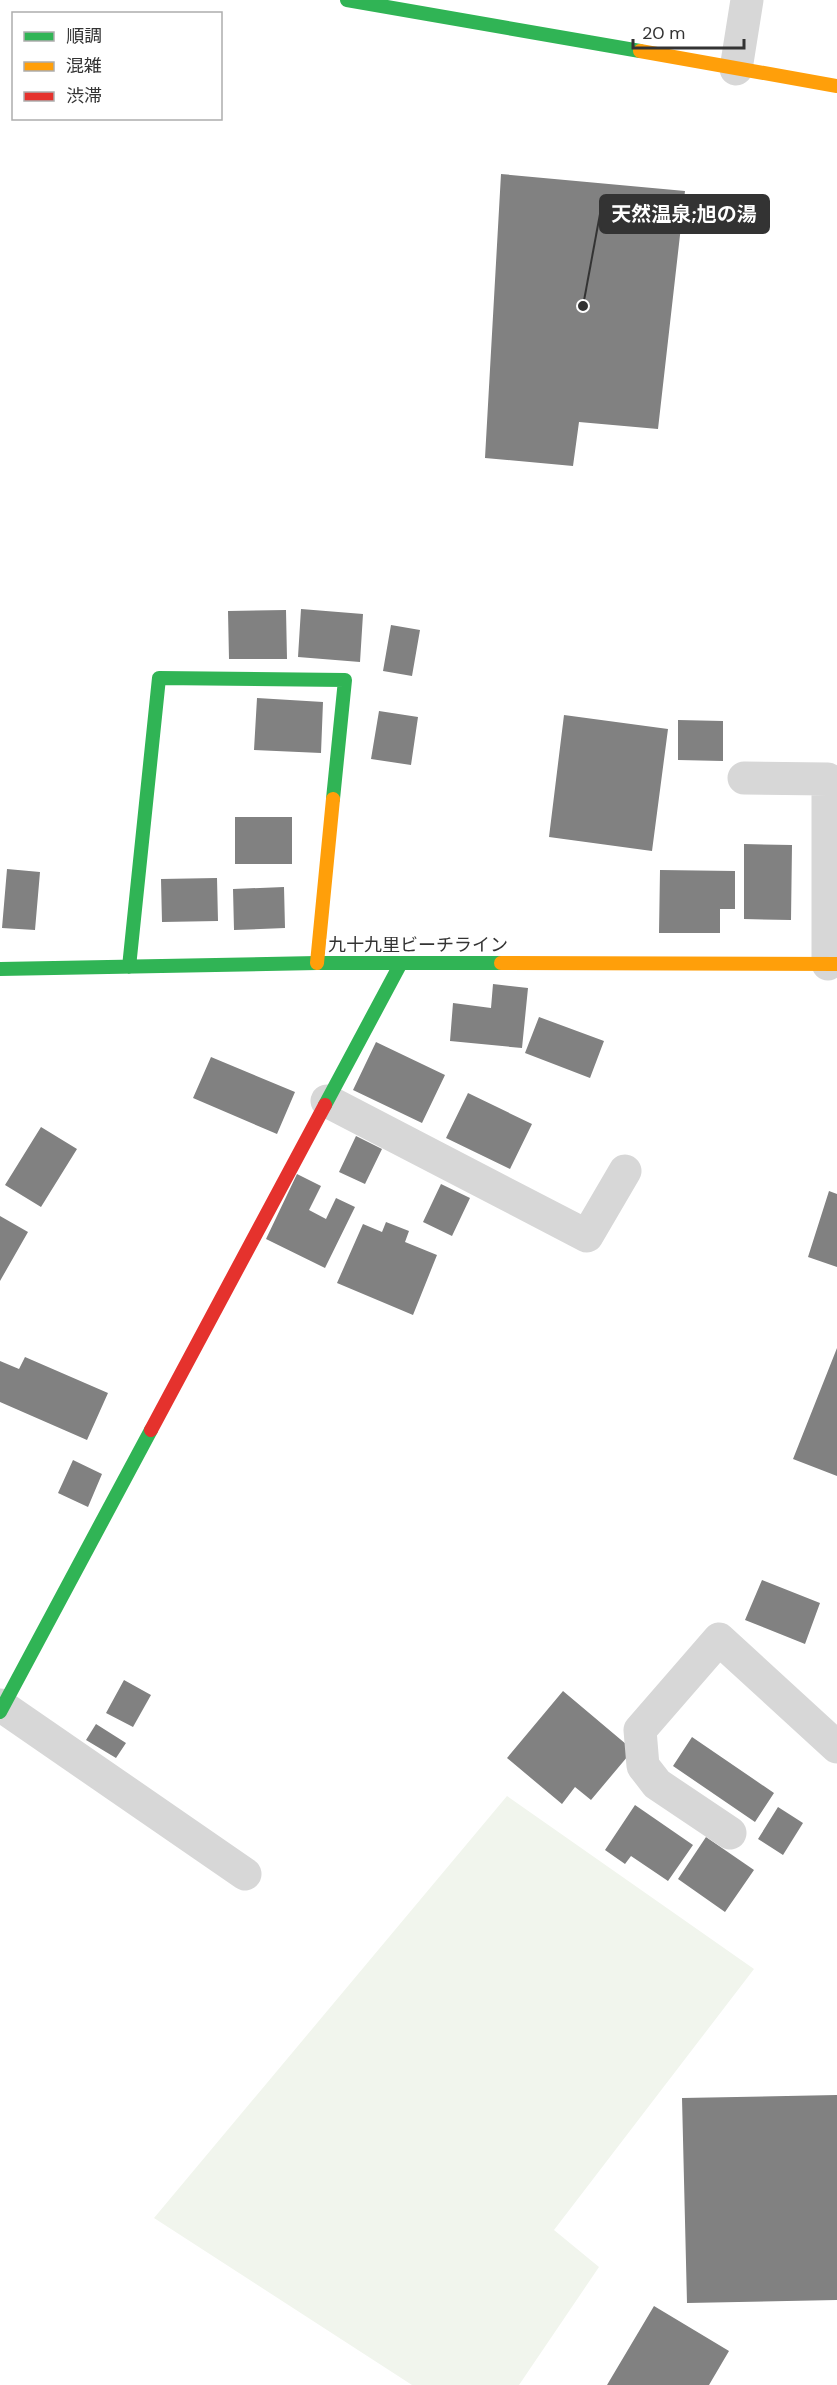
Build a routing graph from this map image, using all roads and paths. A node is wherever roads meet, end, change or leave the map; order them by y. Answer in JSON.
{"nodes":[{"id":1,"x":347,"y":0,"type":"edge"},
{"id":2,"x":747,"y":0,"type":"edge"},
{"id":3,"x":736,"y":69,"type":"junction"},
{"id":4,"x":837,"y":86,"type":"edge"},
{"id":5,"x":744,"y":778,"type":"dead end"},
{"id":6,"x":317,"y":963,"type":"junction"},
{"id":7,"x":401,"y":963,"type":"junction"},
{"id":8,"x":833,"y":964,"type":"edge"},
{"id":9,"x":129,"y":967,"type":"junction"},
{"id":10,"x":0,"y":969,"type":"edge"},
{"id":11,"x":327,"y":1101,"type":"junction"},
{"id":12,"x":625,"y":1171,"type":"dead end"},
{"id":13,"x":1,"y":1708,"type":"edge"},
{"id":14,"x":837,"y":1747,"type":"edge"},
{"id":15,"x":730,"y":1833,"type":"dead end"},
{"id":16,"x":245,"y":1874,"type":"dead end"}],
"edges":[{"from":1,"to":3,"type":"street"},
{"from":2,"to":3,"type":"street"},
{"from":3,"to":4,"type":"street"},
{"from":5,"to":8,"type":"street"},
{"from":6,"to":7,"type":"street","name":"九十九里ビーチライン"},
{"from":6,"to":9,"type":"street","name":"九十九里ビーチライン"},
{"from":6,"to":9,"type":"street"},
{"from":7,"to":8,"type":"street","name":"九十九里ビーチライン"},
{"from":7,"to":11,"type":"street"},
{"from":9,"to":10,"type":"street","name":"九十九里ビーチライン"},
{"from":11,"to":12,"type":"street"},
{"from":11,"to":13,"type":"street"},
{"from":13,"to":16,"type":"street"},
{"from":14,"to":15,"type":"street"}]}
